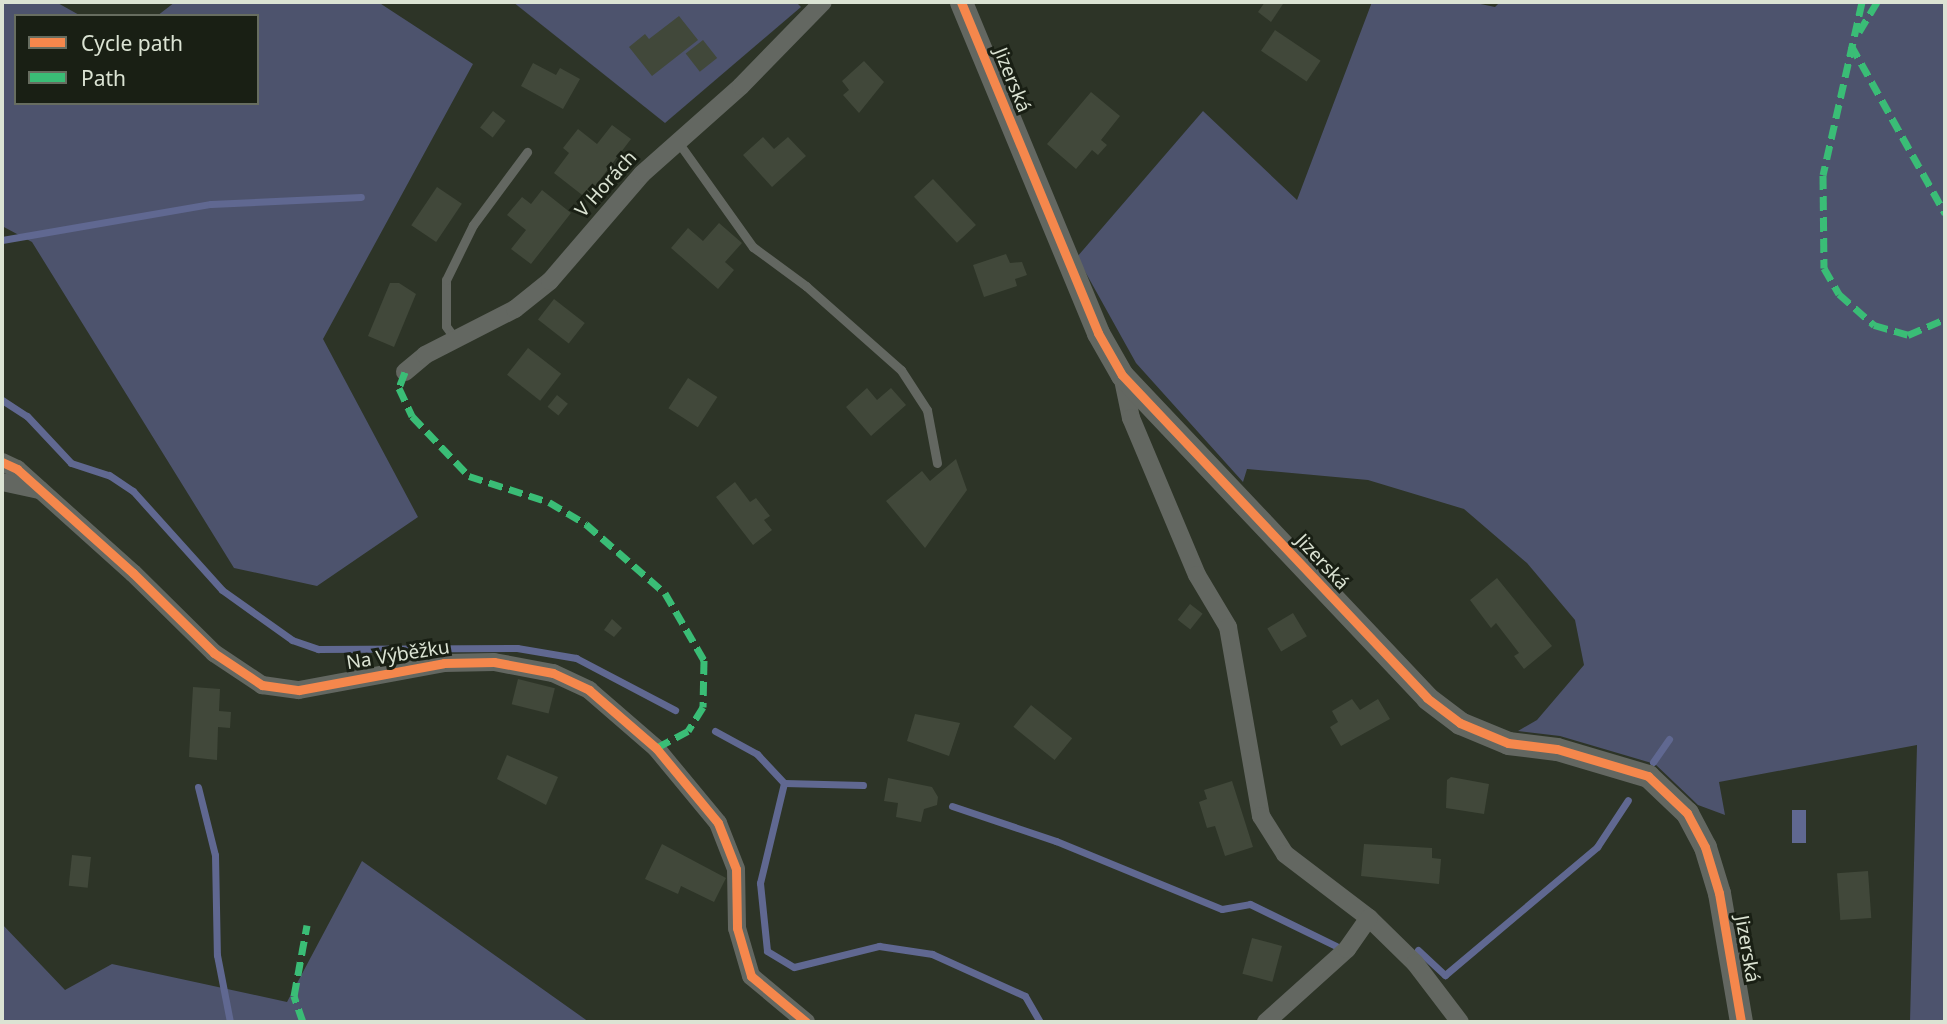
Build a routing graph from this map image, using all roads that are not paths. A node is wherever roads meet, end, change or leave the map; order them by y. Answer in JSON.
{"nodes":[{"id":1,"x":824,"y":2,"type":"edge"},
{"id":2,"x":961,"y":2,"type":"edge"},
{"id":3,"x":677,"y":141,"type":"junction"},
{"id":4,"x":527,"y":152,"type":"dead end"},
{"id":5,"x":456,"y":340,"type":"junction"},
{"id":6,"x":405,"y":372,"type":"dead end"},
{"id":7,"x":1122,"y":375,"type":"junction"},
{"id":8,"x":2,"y":462,"type":"edge"},
{"id":9,"x":937,"y":463,"type":"dead end"},
{"id":10,"x":2,"y":482,"type":"edge"},
{"id":11,"x":40,"y":490,"type":"junction"},
{"id":12,"x":1369,"y":918,"type":"junction"},
{"id":13,"x":806,"y":1022,"type":"edge"},
{"id":14,"x":1266,"y":1022,"type":"edge"},
{"id":15,"x":1460,"y":1022,"type":"edge"},
{"id":16,"x":1741,"y":1022,"type":"edge"}],
"edges":[{"from":1,"to":3,"type":"street","name":"V Horách"},
{"from":2,"to":7,"type":"street","name":"Jizerská"},
{"from":3,"to":5,"type":"street","name":"V Horách"},
{"from":3,"to":9,"type":"lane"},
{"from":4,"to":5,"type":"lane"},
{"from":5,"to":6,"type":"street","name":"V Horách"},
{"from":7,"to":12,"type":"street","name":"Jizerská"},
{"from":7,"to":16,"type":"street","name":"Jizerská"},
{"from":8,"to":11,"type":"street","name":"Na Výběžku"},
{"from":10,"to":11,"type":"street"},
{"from":11,"to":13,"type":"street","name":"Na Výběžku"},
{"from":12,"to":14,"type":"street"},
{"from":12,"to":15,"type":"street"}]}
